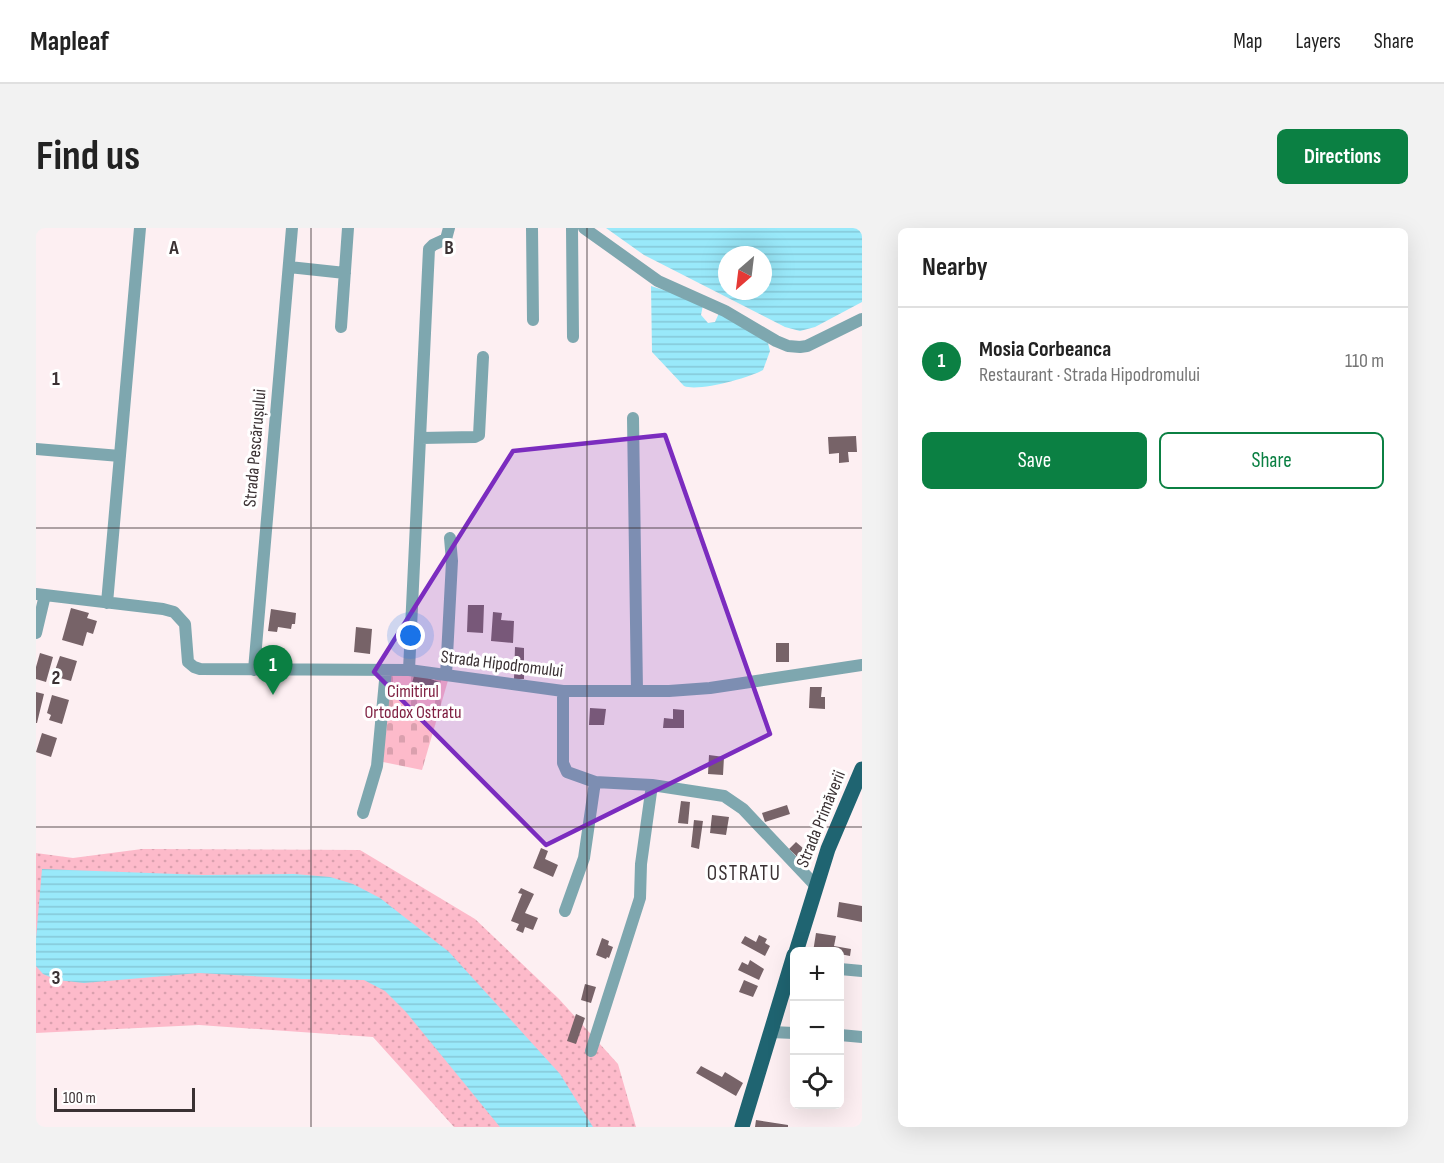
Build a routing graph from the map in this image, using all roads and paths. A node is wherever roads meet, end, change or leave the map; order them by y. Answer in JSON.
{"nodes":[{"id":1,"x":140,"y":228,"type":"edge"},
{"id":2,"x":292,"y":228,"type":"edge"},
{"id":3,"x":348,"y":228,"type":"edge"},
{"id":4,"x":449,"y":228,"type":"edge"},
{"id":5,"x":532,"y":228,"type":"edge"},
{"id":6,"x":572,"y":228,"type":"edge"},
{"id":7,"x":584,"y":228,"type":"edge"},
{"id":8,"x":289,"y":267,"type":"junction"},
{"id":9,"x":345,"y":273,"type":"junction"},
{"id":10,"x":862,"y":319,"type":"edge"},
{"id":11,"x":533,"y":320,"type":"dead end"},
{"id":12,"x":341,"y":327,"type":"dead end"},
{"id":13,"x":573,"y":337,"type":"dead end"},
{"id":14,"x":483,"y":357,"type":"dead end"},
{"id":15,"x":633,"y":418,"type":"dead end"},
{"id":16,"x":421,"y":438,"type":"junction"},
{"id":17,"x":36,"y":449,"type":"edge"},
{"id":18,"x":120,"y":456,"type":"junction"},
{"id":19,"x":450,"y":537,"type":"dead end"},
{"id":20,"x":40,"y":595,"type":"edge"},
{"id":21,"x":107,"y":603,"type":"junction"},
{"id":22,"x":36,"y":633,"type":"edge"},
{"id":23,"x":862,"y":665,"type":"edge"},
{"id":24,"x":254,"y":670,"type":"junction"},
{"id":25,"x":386,"y":670,"type":"junction"},
{"id":26,"x":409,"y":670,"type":"junction"},
{"id":27,"x":446,"y":675,"type":"junction"},
{"id":28,"x":563,"y":691,"type":"junction"},
{"id":29,"x":637,"y":691,"type":"junction"},
{"id":30,"x":862,"y":769,"type":"edge"},
{"id":31,"x":595,"y":782,"type":"junction"},
{"id":32,"x":652,"y":785,"type":"junction"},
{"id":33,"x":363,"y":813,"type":"dead end"},
{"id":34,"x":815,"y":885,"type":"junction"},
{"id":35,"x":565,"y":911,"type":"dead end"},
{"id":36,"x":797,"y":947,"type":"edge"},
{"id":37,"x":844,"y":969,"type":"edge"},
{"id":38,"x":862,"y":971,"type":"edge"},
{"id":39,"x":790,"y":972,"type":"edge"},
{"id":40,"x":771,"y":1032,"type":"junction"},
{"id":41,"x":790,"y":1033,"type":"edge"},
{"id":42,"x":844,"y":1035,"type":"edge"},
{"id":43,"x":862,"y":1037,"type":"edge"},
{"id":44,"x":591,"y":1051,"type":"dead end"},
{"id":45,"x":742,"y":1127,"type":"edge"}],
"edges":[{"from":1,"to":18,"type":"street"},
{"from":2,"to":8,"type":"street","name":"Strada Pescărușului"},
{"from":3,"to":9,"type":"street"},
{"from":4,"to":16,"type":"street"},
{"from":5,"to":11,"type":"street"},
{"from":6,"to":13,"type":"street"},
{"from":7,"to":10,"type":"street"},
{"from":8,"to":9,"type":"street"},
{"from":8,"to":24,"type":"street","name":"Strada Pescărușului"},
{"from":9,"to":12,"type":"street"},
{"from":14,"to":16,"type":"street"},
{"from":15,"to":29,"type":"street"},
{"from":16,"to":26,"type":"street"},
{"from":17,"to":18,"type":"street"},
{"from":18,"to":21,"type":"street"},
{"from":19,"to":27,"type":"street"},
{"from":20,"to":21,"type":"street"},
{"from":20,"to":22,"type":"street"},
{"from":21,"to":24,"type":"street","name":"Strada Hipodromului"},
{"from":23,"to":29,"type":"street","name":"Strada Hipodromului"},
{"from":24,"to":25,"type":"street","name":"Strada Hipodromului"},
{"from":25,"to":26,"type":"street","name":"Strada Hipodromului"},
{"from":25,"to":33,"type":"street"},
{"from":26,"to":27,"type":"street","name":"Strada Hipodromului"},
{"from":27,"to":28,"type":"street","name":"Strada Hipodromului"},
{"from":28,"to":29,"type":"street","name":"Strada Hipodromului"},
{"from":28,"to":31,"type":"street"},
{"from":30,"to":34,"type":"main road","name":"Strada Primăverii"},
{"from":31,"to":32,"type":"street"},
{"from":31,"to":35,"type":"street"},
{"from":32,"to":34,"type":"street"},
{"from":32,"to":44,"type":"street"},
{"from":34,"to":36,"type":"main road","name":"Strada Primăverii"},
{"from":37,"to":38,"type":"street"},
{"from":39,"to":40,"type":"main road","name":"Strada Primăverii"},
{"from":40,"to":41,"type":"street"},
{"from":40,"to":45,"type":"main road","name":"Strada Primăverii"},
{"from":42,"to":43,"type":"street"}]}
